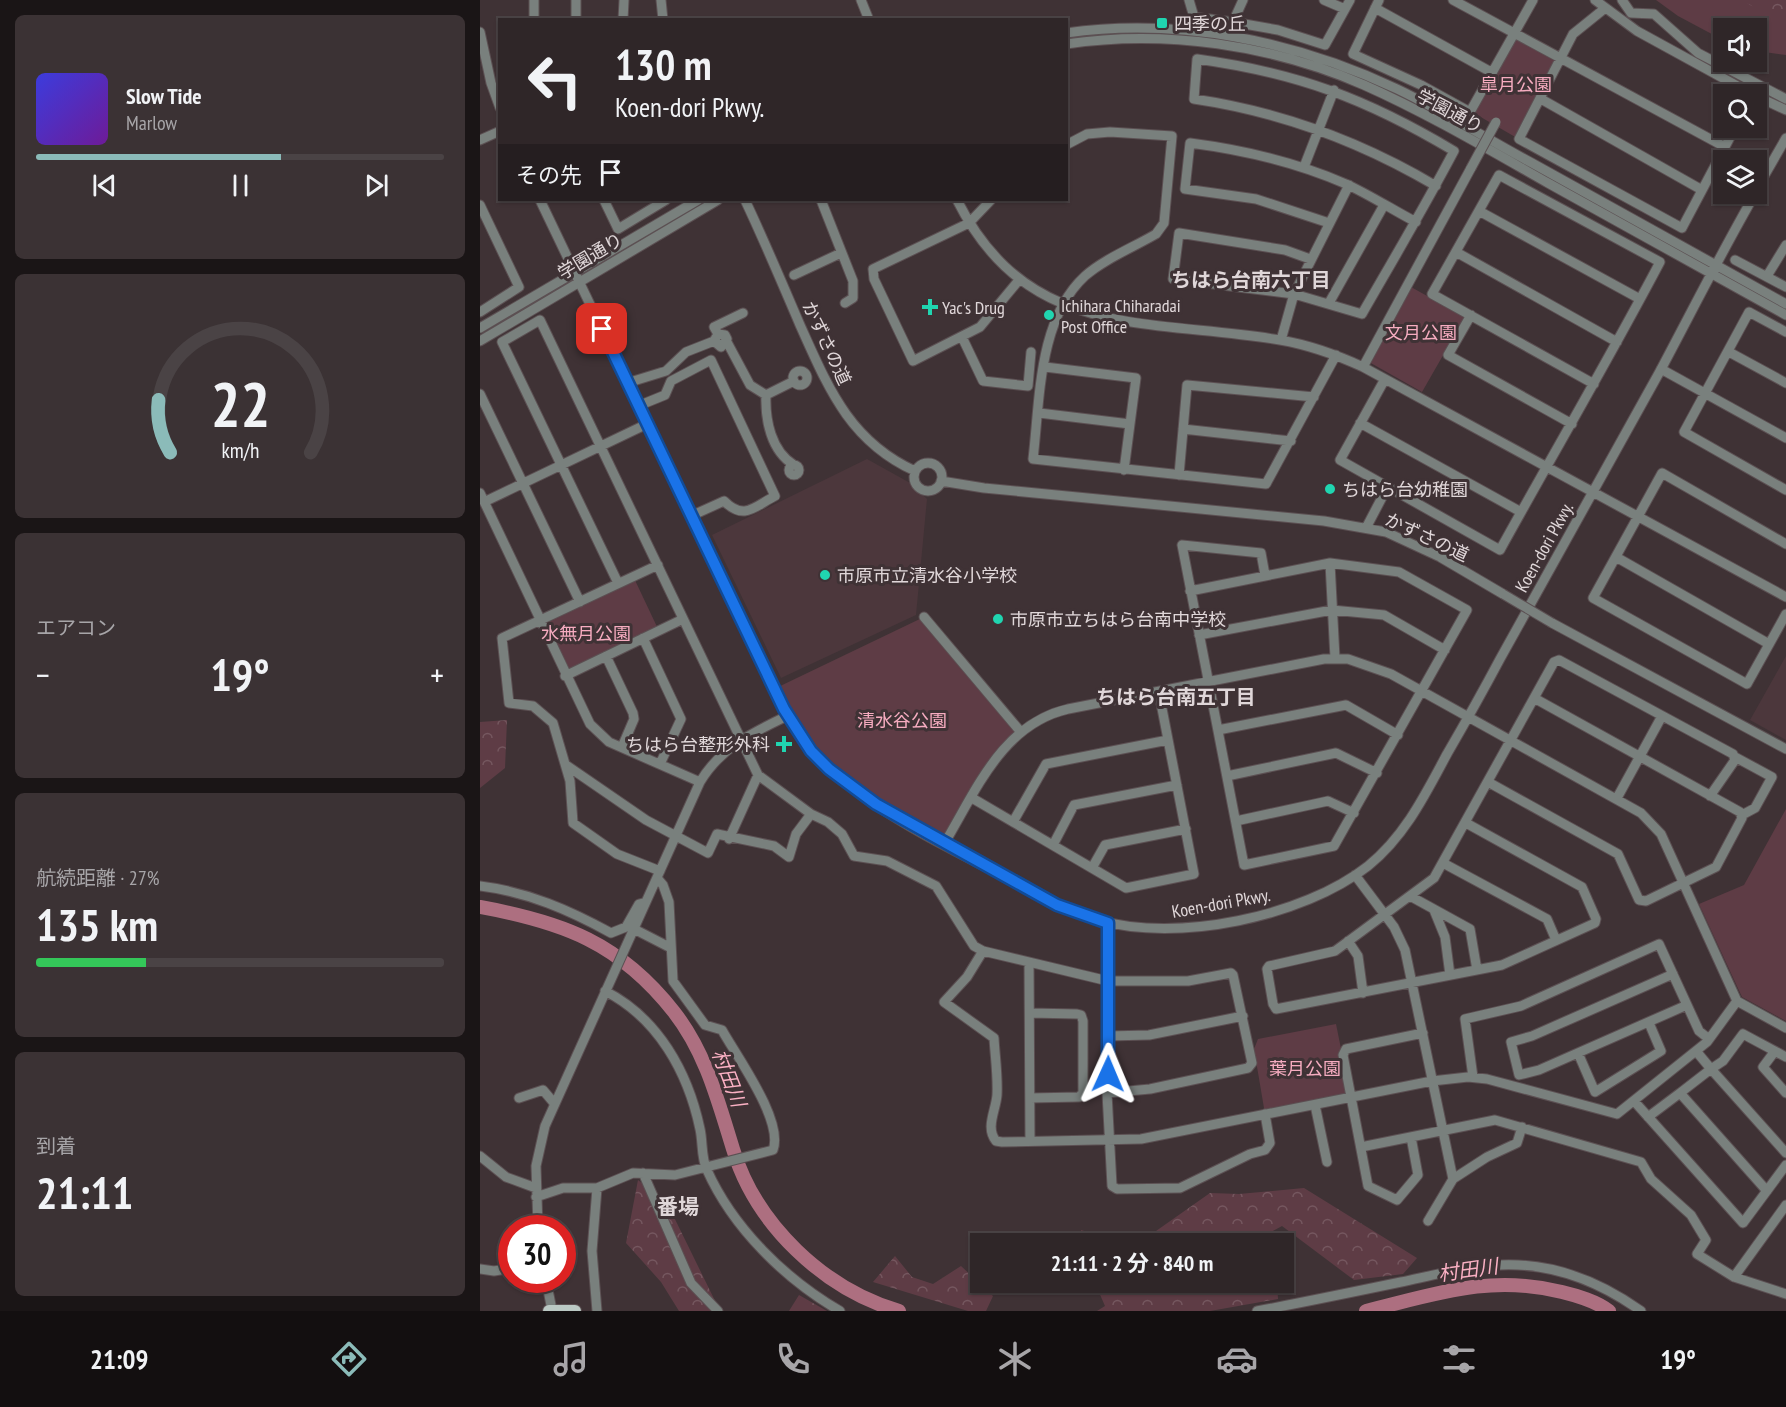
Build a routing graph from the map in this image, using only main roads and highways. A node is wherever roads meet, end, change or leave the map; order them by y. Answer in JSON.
{"nodes":[{"id":1,"x":550,"y":1311,"type":"edge"},
{"id":2,"x":575,"y":1311,"type":"edge"}],
"edges":[{"from":1,"to":2,"type":"main road"}]}
